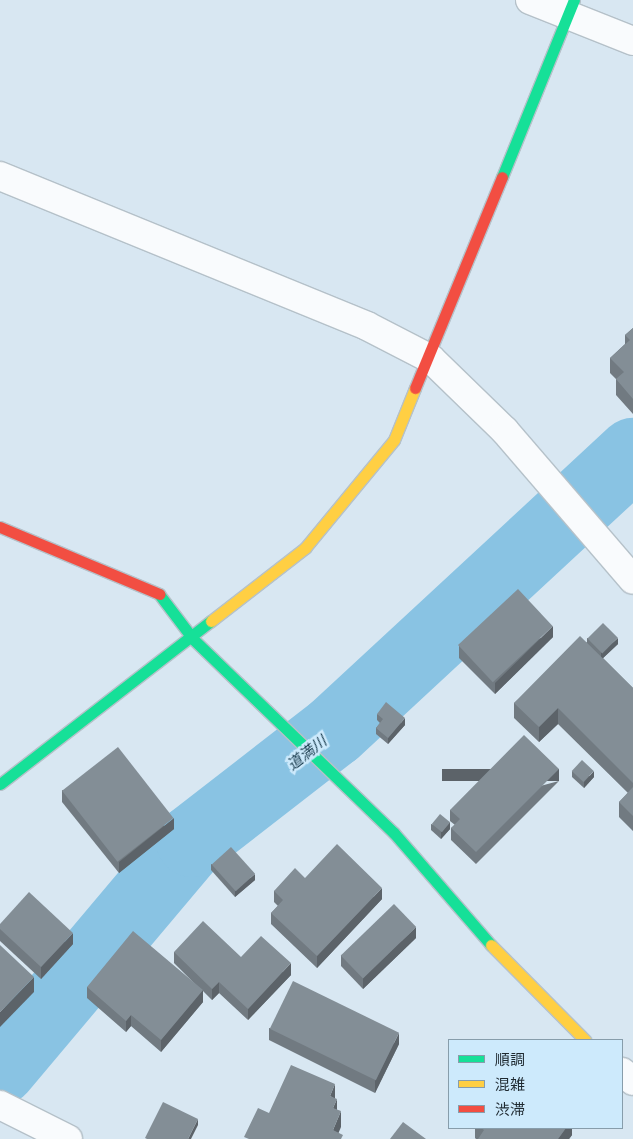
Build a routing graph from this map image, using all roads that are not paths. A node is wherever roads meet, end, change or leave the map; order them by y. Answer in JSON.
{"nodes":[{"id":1,"x":530,"y":0,"type":"edge"},
{"id":2,"x":571,"y":8,"type":"edge"},
{"id":3,"x":633,"y":41,"type":"edge"},
{"id":4,"x":0,"y":176,"type":"edge"},
{"id":5,"x":431,"y":359,"type":"junction"},
{"id":6,"x":0,"y":527,"type":"edge"},
{"id":7,"x":633,"y":580,"type":"edge"},
{"id":8,"x":193,"y":639,"type":"junction"},
{"id":9,"x":0,"y":784,"type":"edge"},
{"id":10,"x":584,"y":1039,"type":"edge"},
{"id":11,"x":623,"y":1073,"type":"edge"},
{"id":12,"x":633,"y":1081,"type":"edge"},
{"id":13,"x":0,"y":1105,"type":"edge"},
{"id":14,"x":68,"y":1139,"type":"edge"}],
"edges":[{"from":1,"to":2,"type":"street"},
{"from":2,"to":3,"type":"street"},
{"from":2,"to":5,"type":"street"},
{"from":4,"to":5,"type":"street"},
{"from":5,"to":7,"type":"street"},
{"from":5,"to":8,"type":"street"},
{"from":6,"to":8,"type":"street"},
{"from":8,"to":9,"type":"street"},
{"from":8,"to":10,"type":"street"},
{"from":11,"to":12,"type":"street"},
{"from":13,"to":14,"type":"street"}]}
